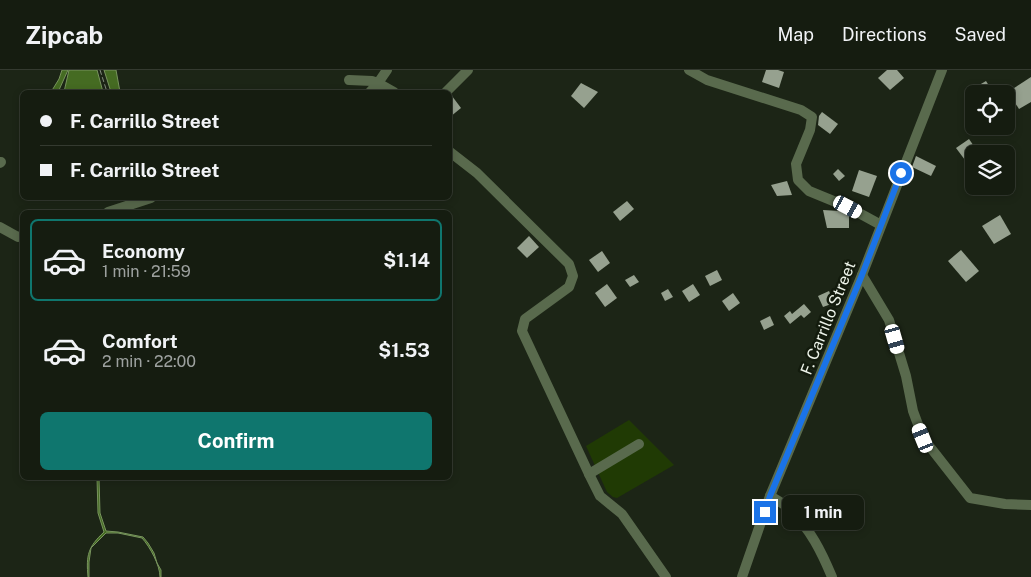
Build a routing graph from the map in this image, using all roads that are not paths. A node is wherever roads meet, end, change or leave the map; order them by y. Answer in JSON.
{"nodes":[{"id":1,"x":388,"y":70,"type":"edge"},
{"id":2,"x":468,"y":70,"type":"edge"},
{"id":3,"x":942,"y":70,"type":"edge"},
{"id":4,"x":696,"y":72,"type":"edge"},
{"id":5,"x":349,"y":80,"type":"dead end"},
{"id":6,"x":378,"y":83,"type":"junction"},
{"id":7,"x":372,"y":90,"type":"edge"},
{"id":8,"x":390,"y":90,"type":"edge"},
{"id":9,"x":448,"y":90,"type":"edge"},
{"id":10,"x":452,"y":154,"type":"edge"},
{"id":11,"x":144,"y":200,"type":"edge"},
{"id":12,"x":114,"y":210,"type":"edge"},
{"id":13,"x":880,"y":225,"type":"junction"},
{"id":14,"x":0,"y":227,"type":"edge"},
{"id":15,"x":20,"y":236,"type":"edge"},
{"id":16,"x":862,"y":275,"type":"junction"},
{"id":17,"x":639,"y":444,"type":"dead end"},
{"id":18,"x":589,"y":474,"type":"junction"},
{"id":19,"x":770,"y":496,"type":"junction"},
{"id":20,"x":1031,"y":505,"type":"edge"},
{"id":21,"x":666,"y":577,"type":"edge"},
{"id":22,"x":742,"y":577,"type":"edge"},
{"id":23,"x":832,"y":577,"type":"edge"}],
"edges":[{"from":1,"to":6,"type":"street"},
{"from":2,"to":9,"type":"street"},
{"from":3,"to":13,"type":"street","name":"F. Carrillo Street"},
{"from":4,"to":13,"type":"street"},
{"from":5,"to":6,"type":"street"},
{"from":6,"to":7,"type":"street"},
{"from":6,"to":8,"type":"street"},
{"from":10,"to":18,"type":"street"},
{"from":11,"to":12,"type":"street"},
{"from":13,"to":16,"type":"street","name":"F. Carrillo Street"},
{"from":14,"to":15,"type":"street"},
{"from":16,"to":19,"type":"street","name":"F. Carrillo Street"},
{"from":16,"to":20,"type":"street"},
{"from":17,"to":18,"type":"street"},
{"from":18,"to":21,"type":"street"},
{"from":19,"to":22,"type":"street","name":"F. Carrillo Street"},
{"from":19,"to":23,"type":"street"}]}
